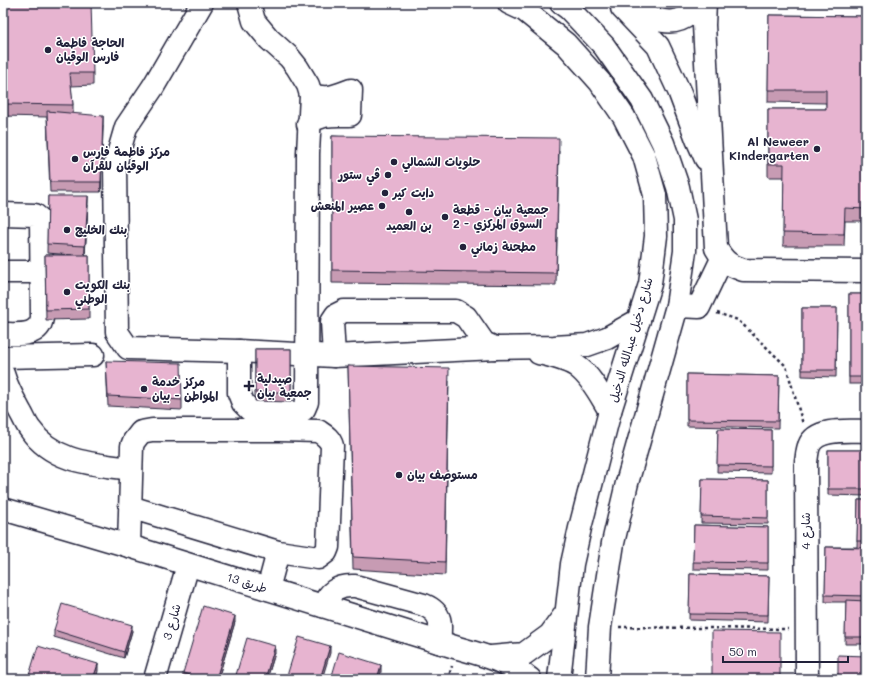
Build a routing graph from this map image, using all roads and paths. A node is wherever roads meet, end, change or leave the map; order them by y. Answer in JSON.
{"nodes":[{"id":1,"x":202,"y":3,"type":"edge"},
{"id":2,"x":249,"y":3,"type":"edge"},
{"id":3,"x":509,"y":3,"type":"edge"},
{"id":4,"x":698,"y":3,"type":"edge"},
{"id":5,"x":705,"y":3,"type":"edge"},
{"id":6,"x":568,"y":5,"type":"edge"},
{"id":7,"x":616,"y":5,"type":"edge"},
{"id":8,"x":311,"y":95,"type":"junction"},
{"id":9,"x":308,"y":124,"type":"junction"},
{"id":10,"x":711,"y":171,"type":"junction"},
{"id":11,"x":3,"y":214,"type":"edge"},
{"id":12,"x":722,"y":259,"type":"junction"},
{"id":13,"x":866,"y":271,"type":"edge"},
{"id":14,"x":3,"y":272,"type":"edge"},
{"id":15,"x":42,"y":272,"type":"junction"},
{"id":16,"x":677,"y":306,"type":"junction"},
{"id":17,"x":699,"y":306,"type":"junction"},
{"id":18,"x":639,"y":320,"type":"junction"},
{"id":19,"x":3,"y":334,"type":"edge"},
{"id":20,"x":495,"y":348,"type":"junction"},
{"id":21,"x":522,"y":348,"type":"junction"},
{"id":22,"x":239,"y":351,"type":"junction"},
{"id":23,"x":93,"y":355,"type":"dead end"},
{"id":24,"x":308,"y":355,"type":"junction"},
{"id":25,"x":334,"y":356,"type":"junction"},
{"id":26,"x":3,"y":357,"type":"edge"},
{"id":27,"x":3,"y":374,"type":"edge"},
{"id":28,"x":610,"y":411,"type":"junction"},
{"id":29,"x":866,"y":431,"type":"edge"},
{"id":30,"x":809,"y":445,"type":"junction"},
{"id":31,"x":131,"y":469,"type":"junction"},
{"id":32,"x":130,"y":507,"type":"junction"},
{"id":33,"x":3,"y":509,"type":"edge"},
{"id":34,"x":129,"y":546,"type":"junction"},
{"id":35,"x":278,"y":552,"type":"junction"},
{"id":36,"x":188,"y":565,"type":"junction"},
{"id":37,"x":268,"y":589,"type":"junction"},
{"id":38,"x":323,"y":606,"type":"junction"},
{"id":39,"x":567,"y":612,"type":"junction"},
{"id":40,"x":600,"y":627,"type":"junction"},
{"id":41,"x":807,"y":629,"type":"junction"},
{"id":42,"x":439,"y":642,"type":"junction"},
{"id":43,"x":491,"y":657,"type":"junction"},
{"id":44,"x":155,"y":679,"type":"edge"},
{"id":45,"x":530,"y":679,"type":"edge"},
{"id":46,"x":559,"y":679,"type":"edge"},
{"id":47,"x":597,"y":679,"type":"edge"},
{"id":48,"x":807,"y":679,"type":"edge"}],
"edges":[{"from":1,"to":22,"type":"street"},
{"from":2,"to":8,"type":"street"},
{"from":3,"to":18,"type":"street","name":"شارع دخيل عبدالله الدخيل"},
{"from":4,"to":7,"type":"street"},
{"from":5,"to":10,"type":"street"},
{"from":6,"to":16,"type":"street"},
{"from":7,"to":10,"type":"street"},
{"from":8,"to":9,"type":"street"},
{"from":8,"to":9,"type":"street"},
{"from":9,"to":24,"type":"street"},
{"from":10,"to":12,"type":"street"},
{"from":11,"to":15,"type":"street"},
{"from":12,"to":13,"type":"street"},
{"from":12,"to":17,"type":"street"},
{"from":14,"to":15,"type":"street"},
{"from":15,"to":19,"type":"street"},
{"from":16,"to":17,"type":"street"},
{"from":16,"to":40,"type":"street"},
{"from":17,"to":30,"type":"path"},
{"from":18,"to":21,"type":"street"},
{"from":18,"to":28,"type":"street","name":"شارع دخيل عبدالله الدخيل"},
{"from":20,"to":21,"type":"street"},
{"from":20,"to":25,"type":"street"},
{"from":20,"to":25,"type":"street"},
{"from":21,"to":28,"type":"street"},
{"from":22,"to":24,"type":"street"},
{"from":22,"to":24,"type":"street"},
{"from":23,"to":26,"type":"street"},
{"from":24,"to":25,"type":"street"},
{"from":27,"to":31,"type":"street"},
{"from":28,"to":39,"type":"street","name":"شارع دخيل عبدالله الدخيل"},
{"from":29,"to":30,"type":"street"},
{"from":30,"to":41,"type":"street","name":"شارع 4"},
{"from":31,"to":32,"type":"street"},
{"from":31,"to":35,"type":"street"},
{"from":32,"to":34,"type":"street"},
{"from":32,"to":35,"type":"street"},
{"from":33,"to":34,"type":"street","name":"طريق 13"},
{"from":34,"to":36,"type":"street","name":"طريق 13"},
{"from":35,"to":37,"type":"street"},
{"from":36,"to":37,"type":"street","name":"طريق 13"},
{"from":36,"to":44,"type":"street","name":"شارع 3"},
{"from":37,"to":38,"type":"street","name":"طريق 13"},
{"from":38,"to":42,"type":"street","name":"طريق 13"},
{"from":38,"to":42,"type":"street"},
{"from":39,"to":43,"type":"street","name":"طريق 13"},
{"from":39,"to":46,"type":"street","name":"شارع دخيل عبدالله الدخيل"},
{"from":40,"to":41,"type":"path"},
{"from":40,"to":47,"type":"street"},
{"from":41,"to":48,"type":"street","name":"شارع 4"},
{"from":42,"to":43,"type":"street","name":"طريق 13"},
{"from":43,"to":45,"type":"street","name":"طريق 13"}]}
